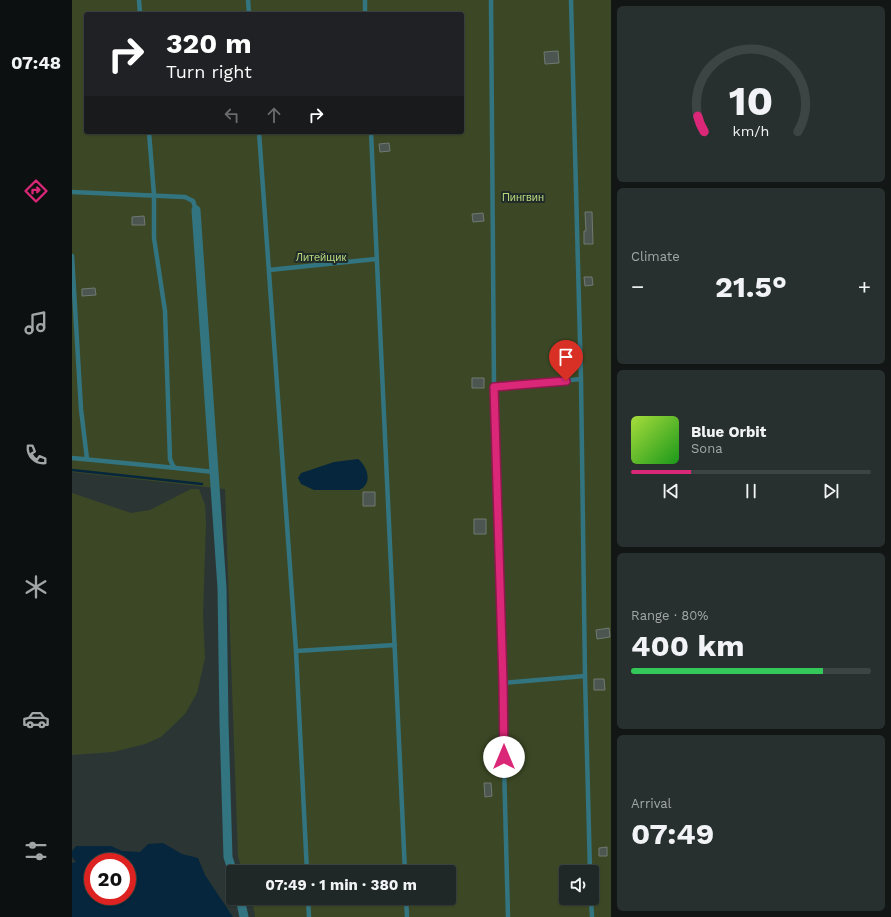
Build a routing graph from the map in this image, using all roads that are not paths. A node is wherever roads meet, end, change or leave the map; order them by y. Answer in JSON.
{"nodes":[{"id":1,"x":139,"y":0,"type":"edge"},
{"id":2,"x":248,"y":0,"type":"edge"},
{"id":3,"x":365,"y":0,"type":"edge"},
{"id":4,"x":491,"y":0,"type":"edge"},
{"id":5,"x":571,"y":0,"type":"edge"},
{"id":6,"x":140,"y":12,"type":"edge"},
{"id":7,"x":249,"y":12,"type":"edge"},
{"id":8,"x":365,"y":12,"type":"edge"},
{"id":9,"x":149,"y":134,"type":"edge"},
{"id":10,"x":259,"y":134,"type":"edge"},
{"id":11,"x":371,"y":134,"type":"edge"},
{"id":12,"x":72,"y":192,"type":"edge"},
{"id":13,"x":154,"y":195,"type":"junction"},
{"id":14,"x":196,"y":210,"type":"joint"},
{"id":15,"x":72,"y":256,"type":"edge"},
{"id":16,"x":376,"y":259,"type":"junction"},
{"id":17,"x":269,"y":270,"type":"junction"},
{"id":18,"x":581,"y":379,"type":"junction"},
{"id":19,"x":494,"y":387,"type":"junction"},
{"id":20,"x":72,"y":458,"type":"edge"},
{"id":21,"x":87,"y":460,"type":"junction"},
{"id":22,"x":176,"y":468,"type":"junction"},
{"id":23,"x":214,"y":472,"type":"junction"},
{"id":24,"x":395,"y":645,"type":"junction"},
{"id":25,"x":296,"y":651,"type":"junction"},
{"id":26,"x":585,"y":676,"type":"junction"},
{"id":27,"x":503,"y":683,"type":"junction"},
{"id":28,"x":230,"y":865,"type":"edge"},
{"id":29,"x":307,"y":865,"type":"edge"},
{"id":30,"x":405,"y":865,"type":"edge"},
{"id":31,"x":590,"y":865,"type":"edge"},
{"id":32,"x":241,"y":905,"type":"edge"},
{"id":33,"x":308,"y":905,"type":"edge"},
{"id":34,"x":406,"y":905,"type":"edge"},
{"id":35,"x":591,"y":905,"type":"edge"},
{"id":36,"x":244,"y":917,"type":"edge"},
{"id":37,"x":309,"y":917,"type":"edge"},
{"id":38,"x":407,"y":917,"type":"edge"},
{"id":39,"x":508,"y":917,"type":"edge"},
{"id":40,"x":592,"y":917,"type":"edge"}],
"edges":[{"from":1,"to":6,"type":"lane"},
{"from":2,"to":7,"type":"lane"},
{"from":3,"to":8,"type":"lane"},
{"from":4,"to":19,"type":"lane"},
{"from":5,"to":18,"type":"lane"},
{"from":9,"to":13,"type":"lane"},
{"from":10,"to":17,"type":"lane"},
{"from":11,"to":16,"type":"lane"},
{"from":12,"to":13,"type":"lane"},
{"from":13,"to":14,"type":"lane"},
{"from":13,"to":22,"type":"lane"},
{"from":14,"to":23,"type":"street"},
{"from":15,"to":21,"type":"lane"},
{"from":16,"to":17,"type":"lane"},
{"from":16,"to":24,"type":"lane"},
{"from":17,"to":25,"type":"lane"},
{"from":18,"to":19,"type":"lane"},
{"from":18,"to":26,"type":"lane"},
{"from":19,"to":27,"type":"lane"},
{"from":20,"to":21,"type":"lane"},
{"from":21,"to":22,"type":"lane"},
{"from":22,"to":23,"type":"lane"},
{"from":23,"to":28,"type":"street"},
{"from":24,"to":25,"type":"lane"},
{"from":24,"to":30,"type":"lane"},
{"from":25,"to":29,"type":"lane"},
{"from":26,"to":27,"type":"lane"},
{"from":26,"to":31,"type":"lane"},
{"from":27,"to":39,"type":"lane"},
{"from":32,"to":36,"type":"street"},
{"from":33,"to":37,"type":"lane"},
{"from":34,"to":38,"type":"lane"},
{"from":35,"to":40,"type":"lane"}]}
